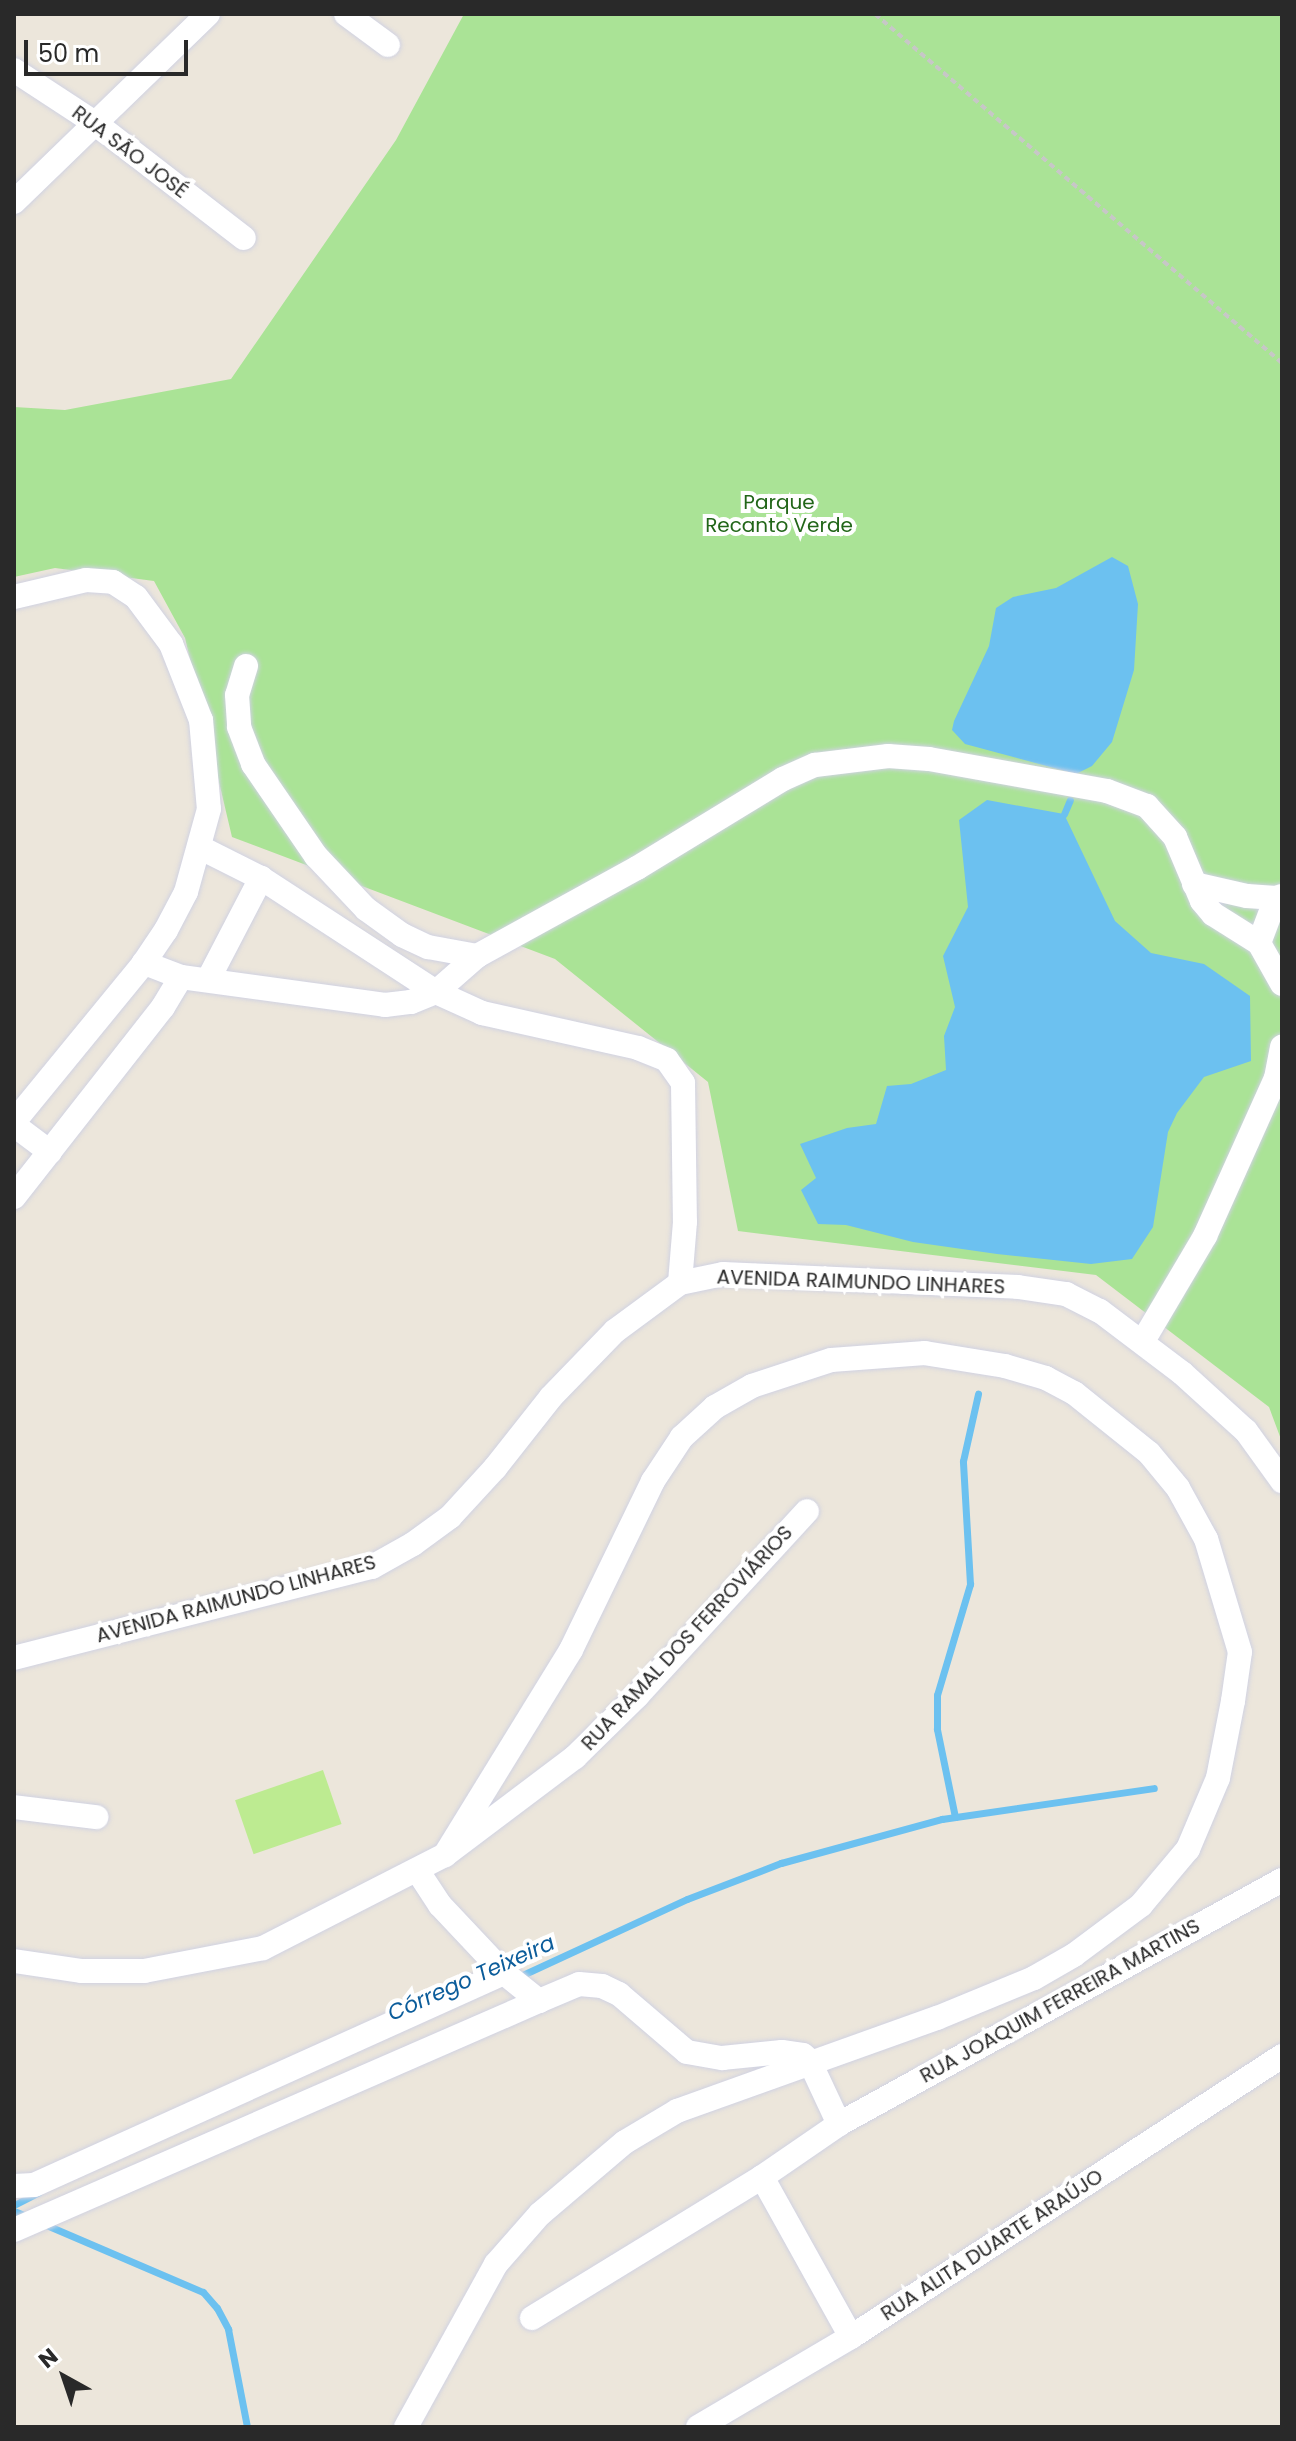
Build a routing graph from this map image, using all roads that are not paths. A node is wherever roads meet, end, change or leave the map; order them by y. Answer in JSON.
{"nodes":[{"id":1,"x":208,"y":14,"type":"edge"},
{"id":2,"x":346,"y":14,"type":"edge"},
{"id":3,"x":388,"y":45,"type":"dead end"},
{"id":4,"x":14,"y":70,"type":"edge"},
{"id":5,"x":95,"y":123,"type":"junction"},
{"id":6,"x":14,"y":202,"type":"edge"},
{"id":7,"x":244,"y":238,"type":"dead end"},
{"id":8,"x":14,"y":597,"type":"edge"},
{"id":9,"x":246,"y":666,"type":"dead end"},
{"id":10,"x":199,"y":847,"type":"junction"},
{"id":11,"x":261,"y":878,"type":"junction"},
{"id":12,"x":1194,"y":884,"type":"junction"},
{"id":13,"x":1279,"y":897,"type":"edge"},
{"id":14,"x":1259,"y":943,"type":"junction"},
{"id":15,"x":477,"y":956,"type":"junction"},
{"id":16,"x":144,"y":963,"type":"junction"},
{"id":17,"x":181,"y":977,"type":"junction"},
{"id":18,"x":209,"y":978,"type":"junction"},
{"id":19,"x":1282,"y":984,"type":"edge"},
{"id":20,"x":436,"y":992,"type":"junction"},
{"id":21,"x":1282,"y":1047,"type":"edge"},
{"id":22,"x":48,"y":1083,"type":"junction"},
{"id":23,"x":84,"y":1109,"type":"junction"},
{"id":24,"x":14,"y":1124,"type":"edge"},
{"id":25,"x":50,"y":1152,"type":"junction"},
{"id":26,"x":14,"y":1197,"type":"edge"},
{"id":27,"x":680,"y":1283,"type":"junction"},
{"id":28,"x":1143,"y":1341,"type":"junction"},
{"id":29,"x":1282,"y":1481,"type":"edge"},
{"id":30,"x":807,"y":1511,"type":"dead end"},
{"id":31,"x":14,"y":1658,"type":"edge"},
{"id":32,"x":14,"y":1807,"type":"edge"},
{"id":33,"x":96,"y":1817,"type":"dead end"},
{"id":34,"x":445,"y":1855,"type":"junction"},
{"id":35,"x":417,"y":1870,"type":"junction"},
{"id":36,"x":1282,"y":1880,"type":"edge"},
{"id":37,"x":14,"y":1961,"type":"edge"},
{"id":38,"x":504,"y":1973,"type":"junction"},
{"id":39,"x":539,"y":2001,"type":"junction"},
{"id":40,"x":1282,"y":2056,"type":"edge"},
{"id":41,"x":810,"y":2062,"type":"junction"},
{"id":42,"x":839,"y":2124,"type":"junction"},
{"id":43,"x":762,"y":2177,"type":"junction"},
{"id":44,"x":14,"y":2186,"type":"edge"},
{"id":45,"x":14,"y":2230,"type":"edge"},
{"id":46,"x":532,"y":2318,"type":"dead end"},
{"id":47,"x":851,"y":2337,"type":"junction"},
{"id":48,"x":406,"y":2427,"type":"edge"},
{"id":49,"x":698,"y":2427,"type":"edge"}],
"edges":[{"from":1,"to":5,"type":"street"},
{"from":2,"to":3,"type":"street"},
{"from":4,"to":5,"type":"street","name":"RUA SÃO JOSÉ"},
{"from":5,"to":6,"type":"street"},
{"from":5,"to":7,"type":"street","name":"RUA SÃO JOSÉ"},
{"from":8,"to":10,"type":"street"},
{"from":9,"to":15,"type":"street"},
{"from":10,"to":11,"type":"street"},
{"from":10,"to":16,"type":"street"},
{"from":11,"to":18,"type":"street"},
{"from":11,"to":20,"type":"street"},
{"from":12,"to":13,"type":"street"},
{"from":12,"to":14,"type":"street"},
{"from":12,"to":15,"type":"street"},
{"from":13,"to":14,"type":"street"},
{"from":14,"to":19,"type":"street"},
{"from":15,"to":20,"type":"street"},
{"from":16,"to":17,"type":"street"},
{"from":16,"to":22,"type":"street"},
{"from":17,"to":18,"type":"street"},
{"from":17,"to":23,"type":"street"},
{"from":18,"to":20,"type":"street"},
{"from":20,"to":27,"type":"street"},
{"from":21,"to":28,"type":"street"},
{"from":22,"to":23,"type":"street"},
{"from":22,"to":24,"type":"street"},
{"from":23,"to":25,"type":"street"},
{"from":24,"to":25,"type":"street"},
{"from":25,"to":26,"type":"street"},
{"from":27,"to":28,"type":"street","name":"AVENIDA RAIMUNDO LINHARES"},
{"from":27,"to":31,"type":"street","name":"AVENIDA RAIMUNDO LINHARES"},
{"from":28,"to":29,"type":"street","name":"AVENIDA RAIMUNDO LINHARES"},
{"from":30,"to":34,"type":"street","name":"RUA RAMAL DOS FERROVIÁRIOS"},
{"from":32,"to":33,"type":"street"},
{"from":34,"to":35,"type":"street","name":"RUA RAMAL DOS FERROVIÁRIOS"},
{"from":34,"to":41,"type":"street"},
{"from":35,"to":37,"type":"street","name":"RUA RAMAL DOS FERROVIÁRIOS"},
{"from":35,"to":38,"type":"street"},
{"from":36,"to":42,"type":"street","name":"RUA JOAQUIM FERREIRA MARTINS"},
{"from":38,"to":39,"type":"street"},
{"from":38,"to":44,"type":"street"},
{"from":39,"to":41,"type":"street"},
{"from":39,"to":45,"type":"street"},
{"from":40,"to":47,"type":"street","name":"RUA ALITA DUARTE ARAÚJO"},
{"from":41,"to":42,"type":"street"},
{"from":41,"to":48,"type":"street"},
{"from":42,"to":43,"type":"street","name":"RUA JOAQUIM FERREIRA MARTINS"},
{"from":43,"to":46,"type":"street","name":"RUA JOAQUIM FERREIRA MARTINS"},
{"from":43,"to":47,"type":"street"},
{"from":47,"to":49,"type":"street","name":"RUA ALITA DUARTE ARAÚJO"}]}
